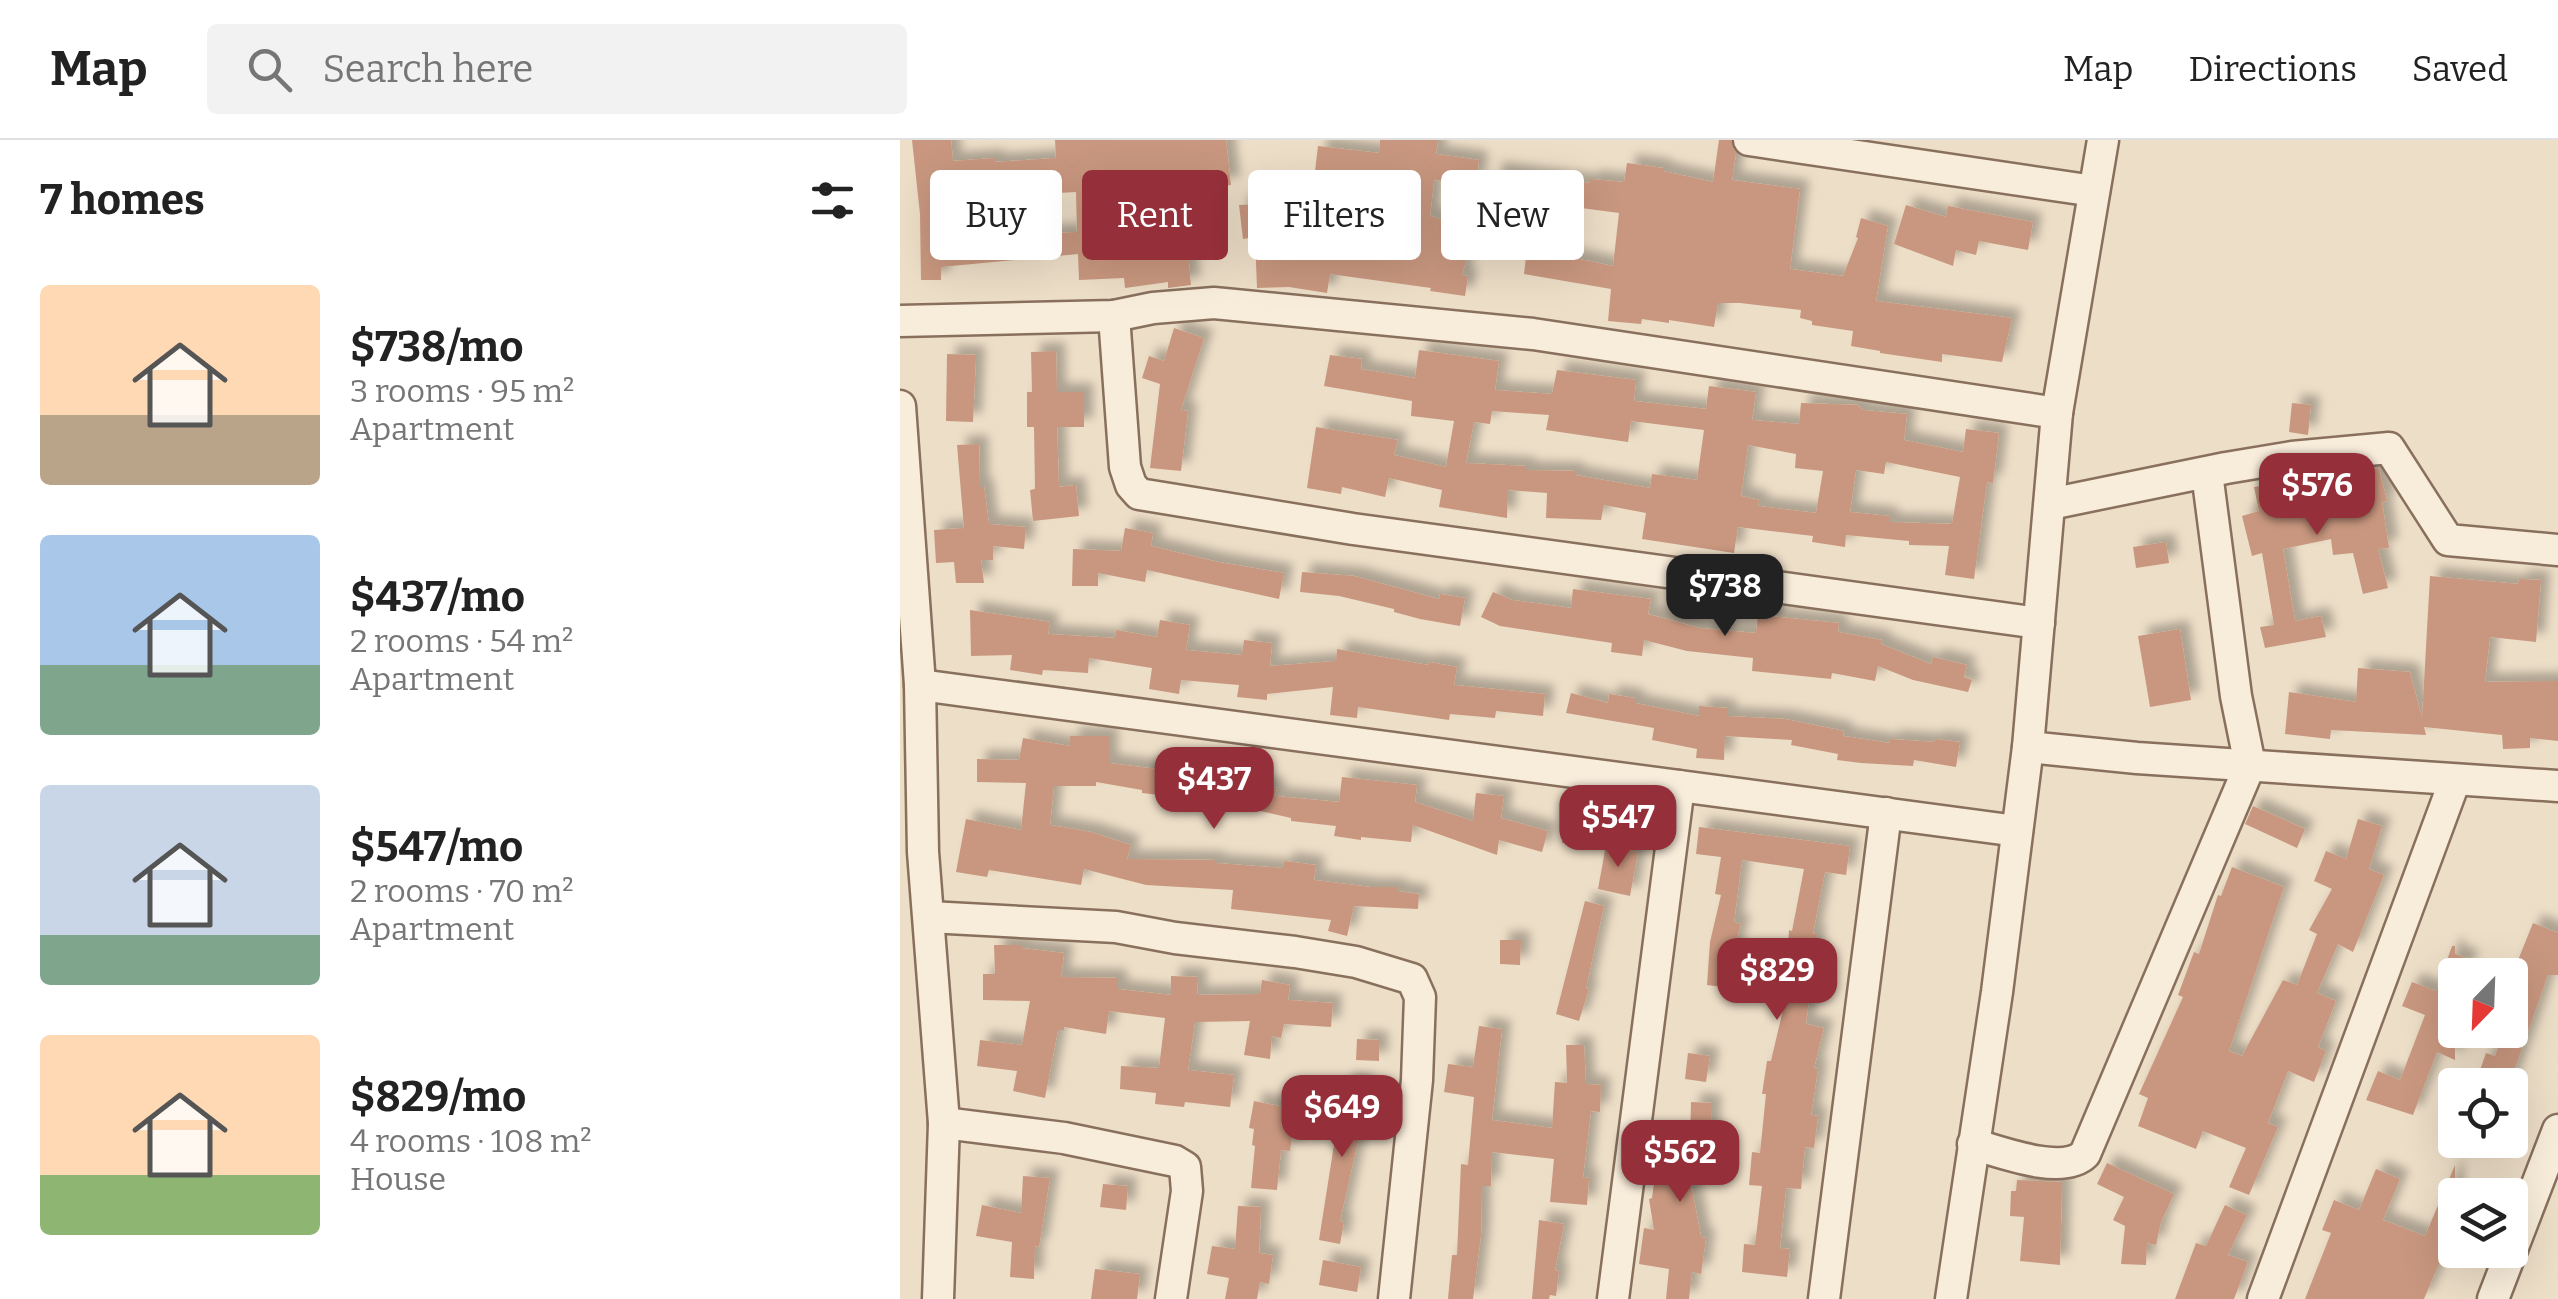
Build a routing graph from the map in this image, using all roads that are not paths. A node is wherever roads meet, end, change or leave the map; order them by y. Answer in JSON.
{"nodes":[{"id":1,"x":1749,"y":140,"type":"edge"},
{"id":2,"x":2103,"y":140,"type":"edge"},
{"id":3,"x":2094,"y":190,"type":"junction"},
{"id":4,"x":1114,"y":316,"type":"junction"},
{"id":5,"x":900,"y":321,"type":"edge"},
{"id":6,"x":900,"y":406,"type":"edge"},
{"id":7,"x":2057,"y":413,"type":"junction"},
{"id":8,"x":2207,"y":472,"type":"junction"},
{"id":9,"x":2050,"y":504,"type":"junction"},
{"id":10,"x":2558,"y":550,"type":"edge"},
{"id":11,"x":2038,"y":622,"type":"junction"},
{"id":12,"x":920,"y":685,"type":"junction"},
{"id":13,"x":2028,"y":747,"type":"junction"},
{"id":14,"x":2250,"y":764,"type":"junction"},
{"id":15,"x":2455,"y":780,"type":"junction"},
{"id":16,"x":1679,"y":786,"type":"junction"},
{"id":17,"x":2558,"y":786,"type":"edge"},
{"id":18,"x":1886,"y":813,"type":"junction"},
{"id":19,"x":2017,"y":830,"type":"junction"},
{"id":20,"x":910,"y":853,"type":"edge"},
{"id":21,"x":929,"y":917,"type":"junction"},
{"id":22,"x":944,"y":1124,"type":"junction"},
{"id":23,"x":2558,"y":1130,"type":"edge"},
{"id":24,"x":1973,"y":1144,"type":"junction"},
{"id":25,"x":938,"y":1299,"type":"edge"},
{"id":26,"x":1171,"y":1299,"type":"edge"},
{"id":27,"x":1394,"y":1299,"type":"edge"},
{"id":28,"x":1613,"y":1299,"type":"edge"},
{"id":29,"x":1824,"y":1299,"type":"edge"},
{"id":30,"x":1951,"y":1299,"type":"edge"},
{"id":31,"x":2263,"y":1299,"type":"edge"},
{"id":32,"x":2493,"y":1299,"type":"edge"}],
"edges":[{"from":1,"to":3,"type":"street"},
{"from":2,"to":3,"type":"street"},
{"from":3,"to":7,"type":"street"},
{"from":4,"to":5,"type":"street"},
{"from":4,"to":7,"type":"street"},
{"from":4,"to":11,"type":"street"},
{"from":6,"to":12,"type":"street"},
{"from":7,"to":9,"type":"street"},
{"from":8,"to":9,"type":"street"},
{"from":8,"to":10,"type":"street"},
{"from":8,"to":14,"type":"street"},
{"from":9,"to":11,"type":"street"},
{"from":11,"to":13,"type":"street"},
{"from":12,"to":16,"type":"street"},
{"from":12,"to":20,"type":"street"},
{"from":13,"to":14,"type":"street"},
{"from":13,"to":19,"type":"street"},
{"from":14,"to":15,"type":"street"},
{"from":14,"to":24,"type":"street"},
{"from":15,"to":17,"type":"street"},
{"from":15,"to":31,"type":"street"},
{"from":16,"to":18,"type":"street"},
{"from":16,"to":28,"type":"street"},
{"from":18,"to":19,"type":"street"},
{"from":18,"to":29,"type":"street"},
{"from":19,"to":24,"type":"street"},
{"from":20,"to":21,"type":"street"},
{"from":21,"to":22,"type":"street"},
{"from":21,"to":27,"type":"street"},
{"from":22,"to":25,"type":"street"},
{"from":22,"to":26,"type":"street"},
{"from":23,"to":32,"type":"street"},
{"from":24,"to":30,"type":"street"}]}
